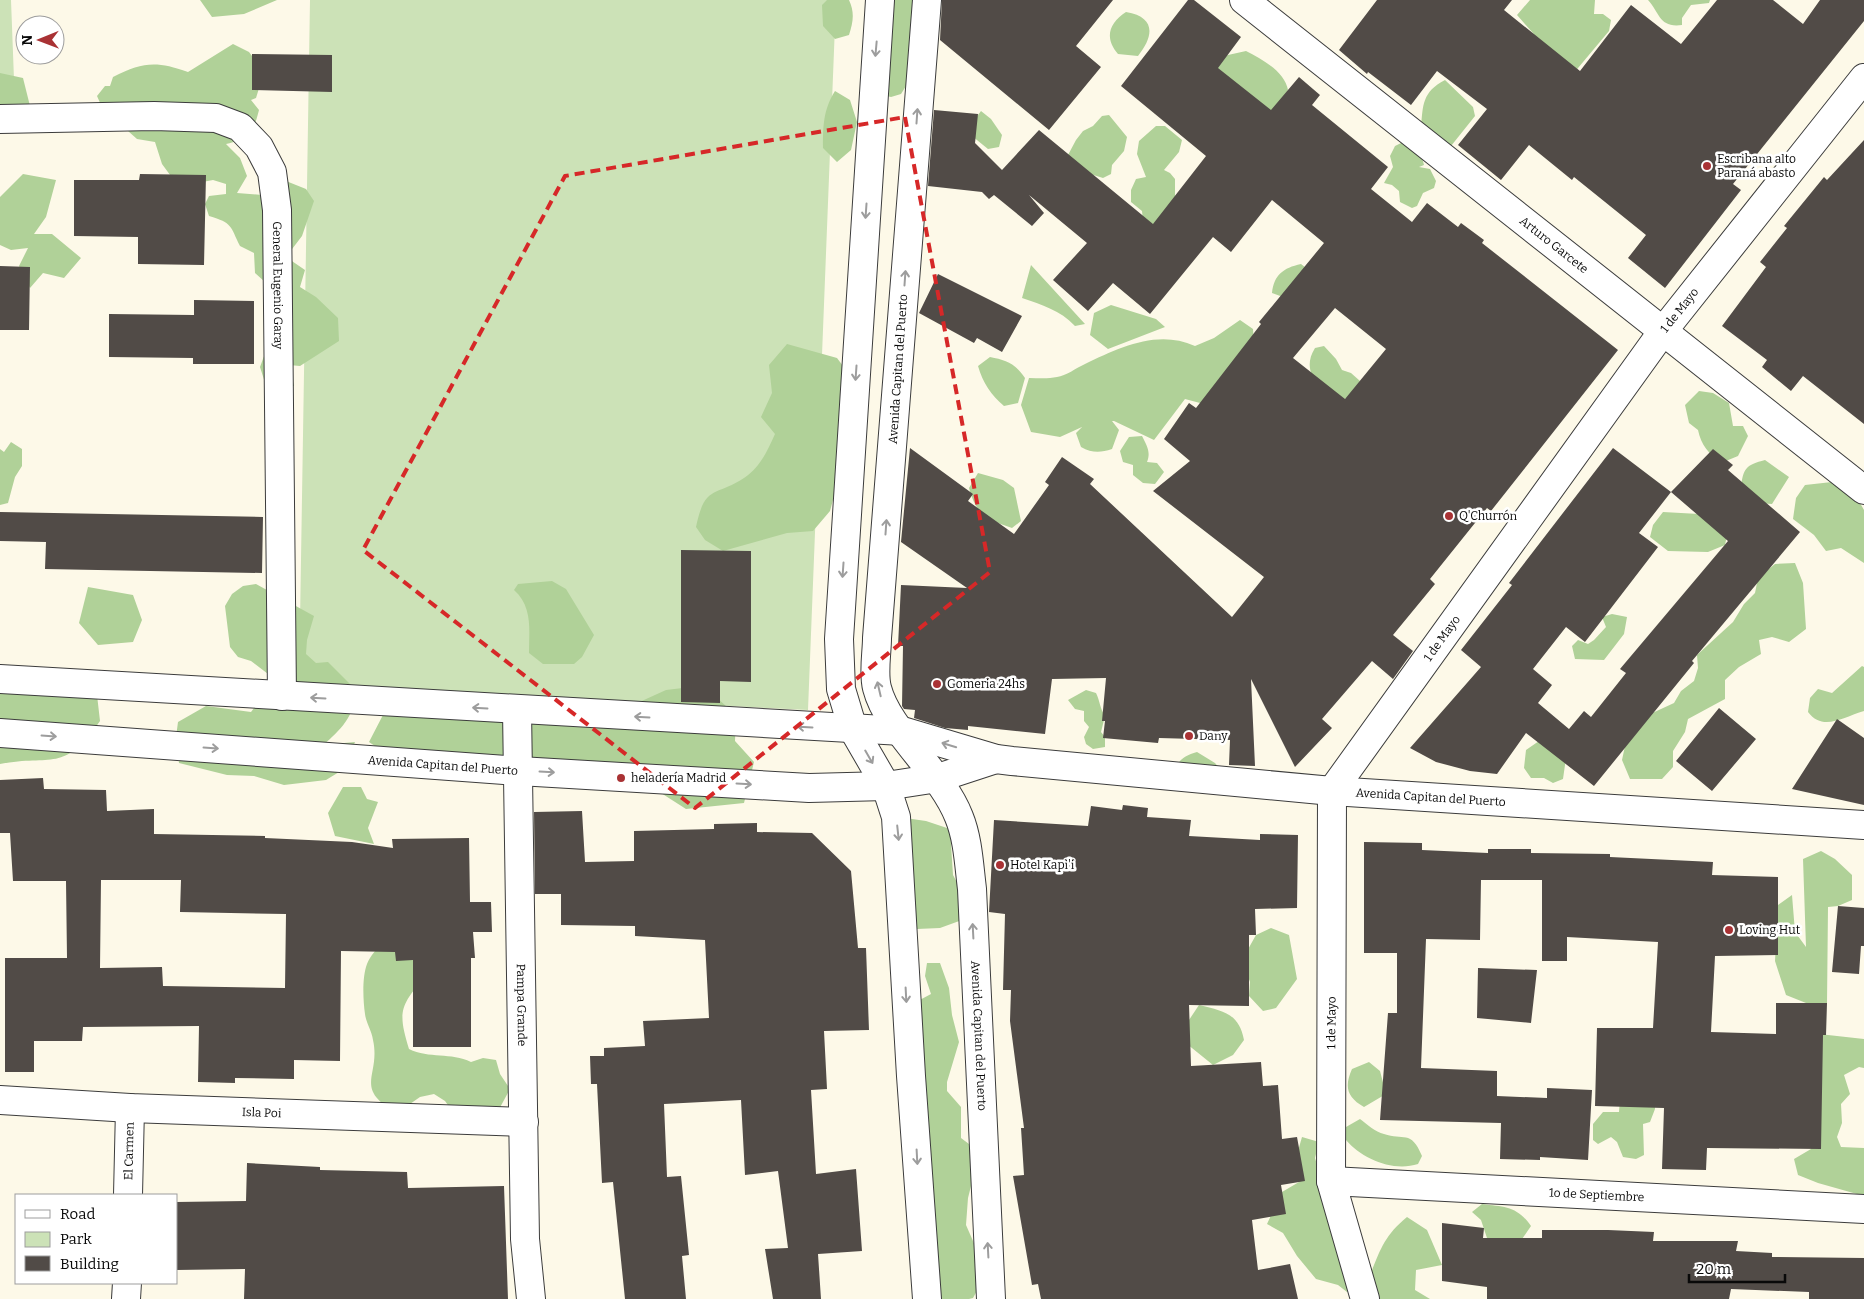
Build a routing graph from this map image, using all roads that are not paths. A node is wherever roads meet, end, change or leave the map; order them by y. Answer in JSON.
{"nodes":[{"id":1,"x":880,"y":0,"type":"edge"},
{"id":2,"x":927,"y":0,"type":"edge"},
{"id":3,"x":1244,"y":0,"type":"edge"},
{"id":4,"x":1864,"y":78,"type":"edge"},
{"id":5,"x":0,"y":119,"type":"edge"},
{"id":6,"x":1662,"y":331,"type":"junction"},
{"id":7,"x":1864,"y":490,"type":"edge"},
{"id":8,"x":0,"y":679,"type":"edge"},
{"id":9,"x":282,"y":696,"type":"junction"},
{"id":10,"x":518,"y":710,"type":"junction"},
{"id":11,"x":853,"y":729,"type":"junction"},
{"id":12,"x":902,"y":731,"type":"junction"},
{"id":13,"x":0,"y":733,"type":"edge"},
{"id":14,"x":996,"y":759,"type":"junction"},
{"id":15,"x":518,"y":771,"type":"junction"},
{"id":16,"x":938,"y":778,"type":"junction"},
{"id":17,"x":886,"y":786,"type":"junction"},
{"id":18,"x":1332,"y":791,"type":"junction"},
{"id":19,"x":1864,"y":825,"type":"edge"},
{"id":20,"x":0,"y":1100,"type":"edge"},
{"id":21,"x":130,"y":1108,"type":"junction"},
{"id":22,"x":524,"y":1122,"type":"junction"},
{"id":23,"x":1331,"y":1181,"type":"junction"},
{"id":24,"x":128,"y":1194,"type":"edge"},
{"id":25,"x":1864,"y":1209,"type":"edge"},
{"id":26,"x":127,"y":1284,"type":"edge"},
{"id":27,"x":126,"y":1299,"type":"edge"},
{"id":28,"x":531,"y":1299,"type":"edge"},
{"id":29,"x":928,"y":1299,"type":"edge"},
{"id":30,"x":991,"y":1299,"type":"edge"},
{"id":31,"x":1365,"y":1299,"type":"edge"}],
"edges":[{"from":1,"to":11,"type":"street","one_way":true},
{"from":12,"to":2,"type":"street","name":"Avenida Capitan del Puerto","one_way":true},
{"from":3,"to":6,"type":"street","name":"Arturo Garcete"},
{"from":4,"to":6,"type":"street","name":"1 de Mayo"},
{"from":5,"to":9,"type":"street","name":"General Eugenio Garay"},
{"from":6,"to":7,"type":"street","name":"Arturo Garcete"},
{"from":6,"to":18,"type":"street","name":"1 de Mayo"},
{"from":8,"to":9,"type":"street","name":"Avenida Capitan del Puerto"},
{"from":10,"to":9,"type":"street","name":"Avenida Capitan del Puerto","one_way":true},
{"from":11,"to":10,"type":"street","name":"Avenida Capitan del Puerto","one_way":true},
{"from":10,"to":15,"type":"street","name":"Pampa Grande"},
{"from":11,"to":12,"type":"street","name":"Avenida Capitan del Puerto"},
{"from":11,"to":17,"type":"street","one_way":true},
{"from":14,"to":12,"type":"street","name":"Avenida Capitan del Puerto","one_way":true},
{"from":12,"to":16,"type":"street","name":"Avenida Capitan del Puerto"},
{"from":13,"to":15,"type":"street","name":"Avenida Capitan del Puerto","one_way":true},
{"from":14,"to":16,"type":"street","name":"Avenida Capitan del Puerto"},
{"from":14,"to":18,"type":"street","name":"Avenida Capitan del Puerto"},
{"from":15,"to":17,"type":"street","name":"Avenida Capitan del Puerto","one_way":true},
{"from":15,"to":22,"type":"street","name":"Pampa Grande"},
{"from":16,"to":17,"type":"street","name":"Avenida Capitan del Puerto"},
{"from":30,"to":16,"type":"street","name":"Avenida Capitan del Puerto","one_way":true},
{"from":17,"to":29,"type":"street","one_way":true},
{"from":18,"to":19,"type":"street","name":"Avenida Capitan del Puerto"},
{"from":18,"to":23,"type":"street","name":"1 de Mayo"},
{"from":20,"to":21,"type":"street","name":"Isla Poi"},
{"from":21,"to":22,"type":"street","name":"Isla Poi"},
{"from":21,"to":24,"type":"street","name":"El Carmen"},
{"from":22,"to":28,"type":"street","name":"Pampa Grande"},
{"from":23,"to":25,"type":"street","name":"1o de Septiembre"},
{"from":23,"to":31,"type":"street","name":"1 de Mayo"},
{"from":26,"to":27,"type":"street"}]}
